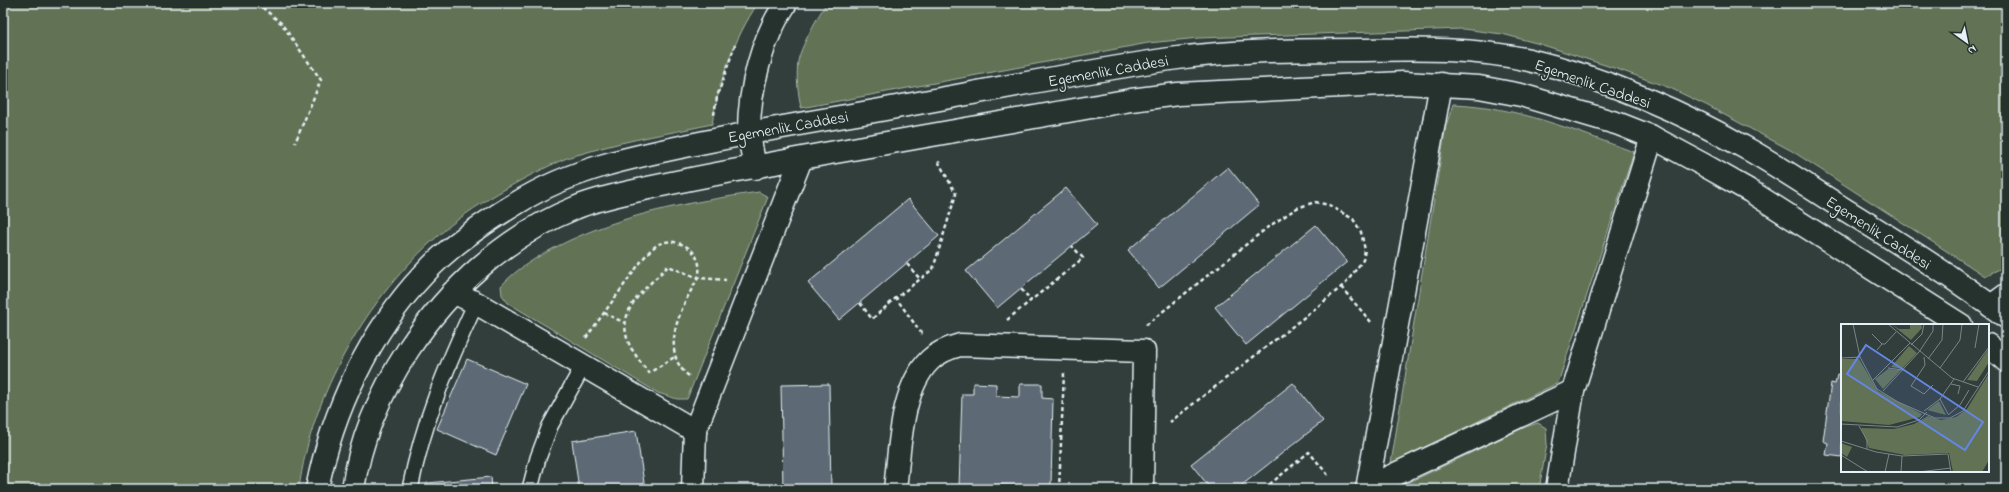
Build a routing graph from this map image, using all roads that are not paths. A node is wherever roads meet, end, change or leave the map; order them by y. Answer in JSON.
{"nodes":[{"id":1,"x":786,"y":3,"type":"edge"},
{"id":2,"x":1441,"y":84,"type":"junction"},
{"id":3,"x":750,"y":133,"type":"junction"},
{"id":4,"x":1652,"y":137,"type":"junction"},
{"id":5,"x":801,"y":159,"type":"junction"},
{"id":6,"x":755,"y":168,"type":"junction"},
{"id":7,"x":452,"y":292,"type":"junction"},
{"id":8,"x":476,"y":303,"type":"junction"},
{"id":9,"x":2001,"y":306,"type":"edge"},
{"id":10,"x":1959,"y":324,"type":"edge"},
{"id":11,"x":1989,"y":346,"type":"edge"},
{"id":12,"x":2006,"y":361,"type":"edge"},
{"id":13,"x":577,"y":362,"type":"junction"},
{"id":14,"x":1573,"y":392,"type":"junction"},
{"id":15,"x":695,"y":431,"type":"junction"},
{"id":16,"x":1368,"y":488,"type":"edge"},
{"id":17,"x":317,"y":489,"type":"edge"},
{"id":18,"x":353,"y":489,"type":"edge"},
{"id":19,"x":410,"y":489,"type":"edge"},
{"id":20,"x":530,"y":489,"type":"edge"},
{"id":21,"x":693,"y":489,"type":"edge"},
{"id":22,"x":895,"y":489,"type":"edge"},
{"id":23,"x":1142,"y":489,"type":"edge"},
{"id":24,"x":1557,"y":489,"type":"edge"}],
"edges":[{"from":1,"to":3,"type":"main road"},
{"from":2,"to":4,"type":"main road","name":"Egemenlik Caddesi"},
{"from":2,"to":5,"type":"main road","name":"Egemenlik Caddesi"},
{"from":2,"to":16,"type":"main road"},
{"from":3,"to":6,"type":"main road"},
{"from":3,"to":9,"type":"main road","name":"Egemenlik Caddesi"},
{"from":3,"to":17,"type":"main road","name":"Egemenlik Caddesi"},
{"from":4,"to":10,"type":"main road","name":"Egemenlik Caddesi"},
{"from":4,"to":14,"type":"main road"},
{"from":5,"to":6,"type":"main road","name":"Egemenlik Caddesi"},
{"from":5,"to":15,"type":"main road"},
{"from":6,"to":7,"type":"main road","name":"Egemenlik Caddesi"},
{"from":7,"to":8,"type":"main road"},
{"from":7,"to":18,"type":"main road","name":"Egemenlik Caddesi"},
{"from":8,"to":13,"type":"main road"},
{"from":8,"to":19,"type":"lane"},
{"from":11,"to":12,"type":"main road"},
{"from":13,"to":15,"type":"main road"},
{"from":13,"to":20,"type":"lane"},
{"from":14,"to":16,"type":"main road"},
{"from":14,"to":24,"type":"main road"},
{"from":15,"to":21,"type":"main road"},
{"from":22,"to":23,"type":"main road"}]}
